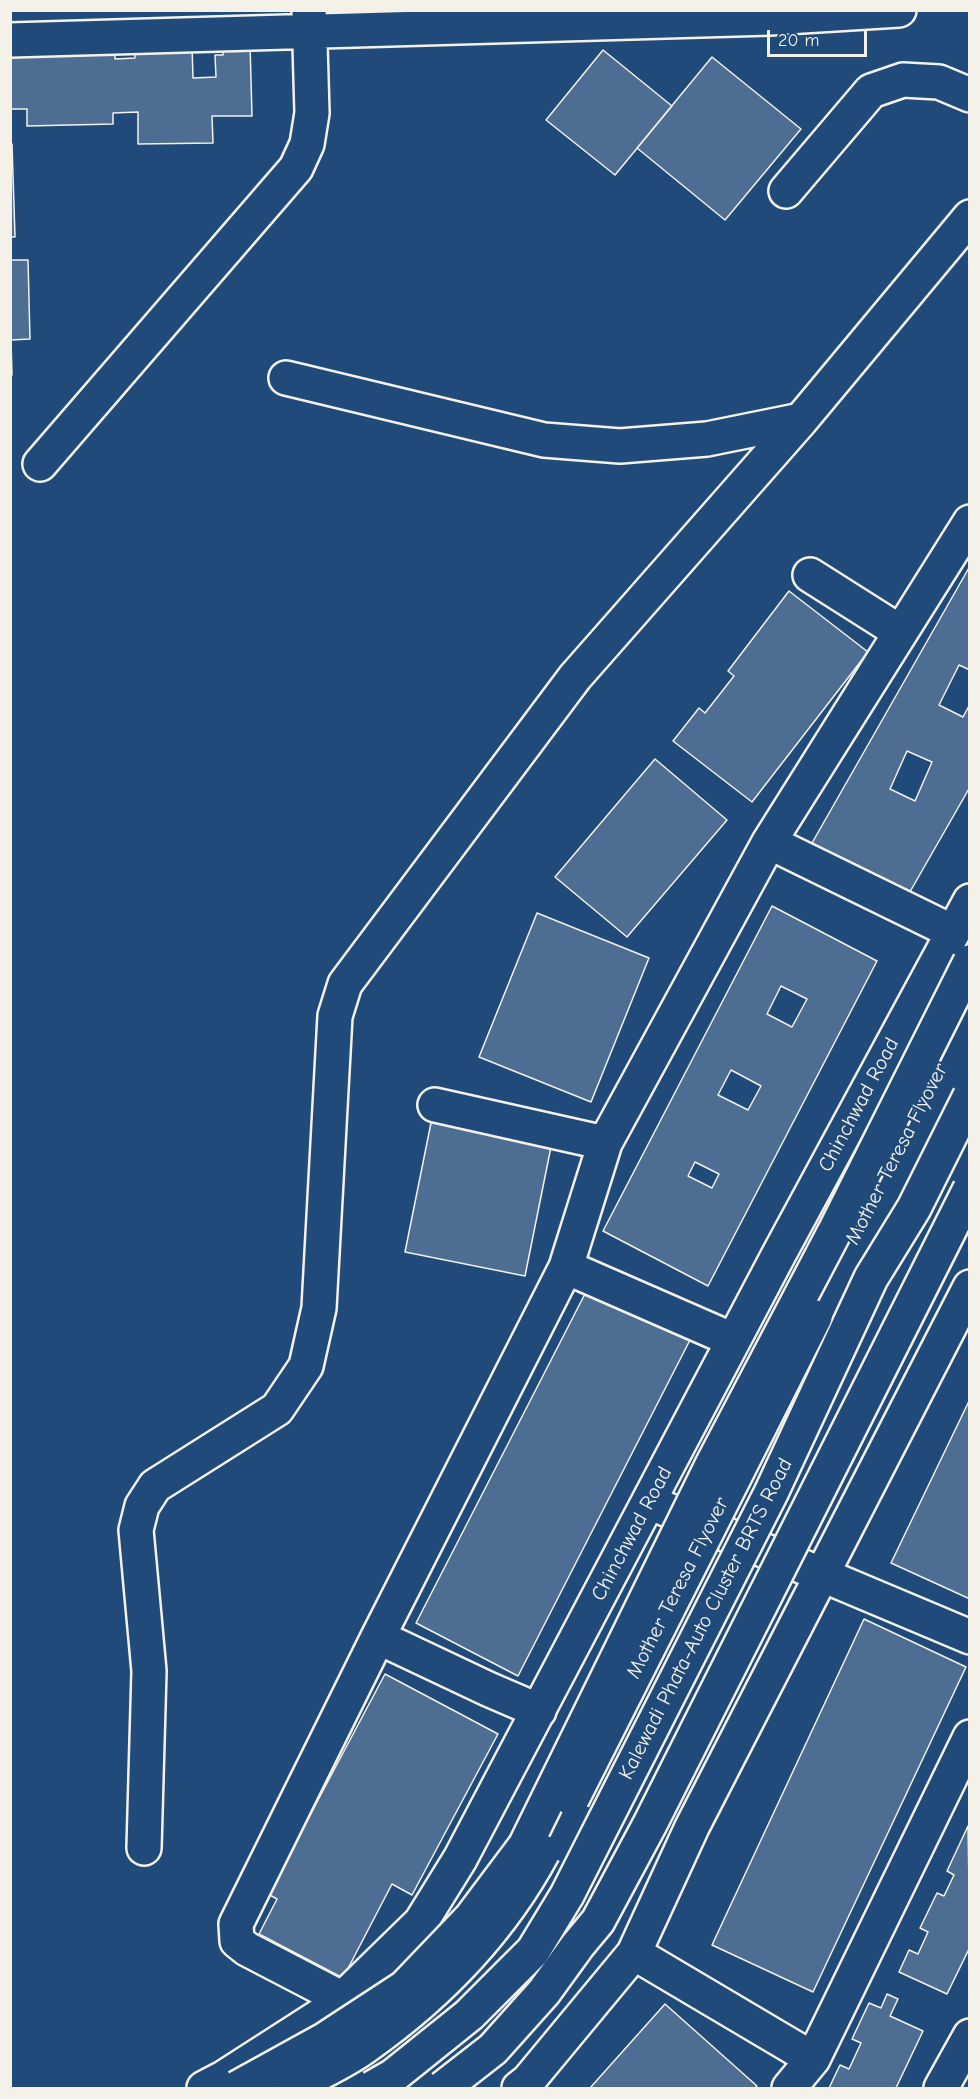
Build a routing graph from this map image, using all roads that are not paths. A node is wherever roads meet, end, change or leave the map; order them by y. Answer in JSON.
{"nodes":[{"id":1,"x":899,"y":10,"type":"edge"},
{"id":2,"x":770,"y":14,"type":"edge"},
{"id":3,"x":452,"y":19,"type":"edge"},
{"id":4,"x":309,"y":21,"type":"edge"},
{"id":5,"x":10,"y":40,"type":"edge"},
{"id":6,"x":969,"y":95,"type":"edge"},
{"id":7,"x":786,"y":191,"type":"dead end"},
{"id":8,"x":969,"y":217,"type":"edge"},
{"id":9,"x":286,"y":378,"type":"dead end"},
{"id":10,"x":801,"y":420,"type":"junction"},
{"id":11,"x":40,"y":464,"type":"dead end"},
{"id":12,"x":969,"y":522,"type":"edge"},
{"id":13,"x":810,"y":574,"type":"dead end"},
{"id":14,"x":900,"y":632,"type":"junction"},
{"id":15,"x":769,"y":842,"type":"junction"},
{"id":16,"x":969,"y":901,"type":"edge"},
{"id":17,"x":953,"y":932,"type":"junction"},
{"id":18,"x":969,"y":962,"type":"edge"},
{"id":19,"x":969,"y":1009,"type":"edge"},
{"id":20,"x":969,"y":1096,"type":"edge"},
{"id":21,"x":435,"y":1106,"type":"dead end"},
{"id":22,"x":605,"y":1143,"type":"junction"},
{"id":23,"x":969,"y":1189,"type":"edge"},
{"id":24,"x":969,"y":1230,"type":"edge"},
{"id":25,"x":566,"y":1267,"type":"junction"},
{"id":26,"x":969,"y":1287,"type":"edge"},
{"id":27,"x":734,"y":1340,"type":"junction"},
{"id":28,"x":649,"y":1502,"type":"junction"},
{"id":29,"x":822,"y":1574,"type":"junction"},
{"id":30,"x":378,"y":1637,"type":"junction"},
{"id":31,"x":969,"y":1637,"type":"edge"},
{"id":32,"x":539,"y":1711,"type":"junction"},
{"id":33,"x":969,"y":1737,"type":"edge"},
{"id":34,"x":144,"y":1848,"type":"dead end"},
{"id":35,"x":634,"y":1953,"type":"junction"},
{"id":36,"x":343,"y":1999,"type":"junction"},
{"id":37,"x":813,"y":2059,"type":"junction"},
{"id":38,"x":204,"y":2088,"type":"edge"},
{"id":39,"x":237,"y":2088,"type":"edge"},
{"id":40,"x":290,"y":2088,"type":"edge"},
{"id":41,"x":372,"y":2088,"type":"edge"},
{"id":42,"x":443,"y":2088,"type":"edge"},
{"id":43,"x":478,"y":2088,"type":"edge"},
{"id":44,"x":519,"y":2088,"type":"edge"},
{"id":45,"x":789,"y":2088,"type":"edge"}],
"edges":[{"from":1,"to":2,"type":"main road"},
{"from":2,"to":3,"type":"main road"},
{"from":3,"to":4,"type":"main road"},
{"from":4,"to":5,"type":"main road"},
{"from":4,"to":11,"type":"main road"},
{"from":6,"to":7,"type":"main road"},
{"from":8,"to":10,"type":"main road"},
{"from":9,"to":10,"type":"main road"},
{"from":10,"to":34,"type":"main road"},
{"from":12,"to":14,"type":"main road"},
{"from":13,"to":14,"type":"main road"},
{"from":14,"to":15,"type":"main road"},
{"from":15,"to":17,"type":"main road"},
{"from":15,"to":22,"type":"main road"},
{"from":16,"to":17,"type":"main road","name":"Chinchwad Road"},
{"from":17,"to":27,"type":"main road","name":"Chinchwad Road"},
{"from":18,"to":39,"type":"main road","bridge":true},
{"from":19,"to":40,"type":"main road","name":"Mother Teresa Flyover","bridge":true},
{"from":20,"to":41,"type":"main road","name":"Kalewadi Phata-Auto Cluster BRTS Road","bridge":true},
{"from":21,"to":22,"type":"main road"},
{"from":22,"to":25,"type":"main road"},
{"from":23,"to":42,"type":"main road","bridge":true},
{"from":24,"to":43,"type":"main road"},
{"from":25,"to":27,"type":"main road"},
{"from":25,"to":30,"type":"main road"},
{"from":26,"to":29,"type":"main road"},
{"from":27,"to":28,"type":"main road","name":"Chinchwad Road"},
{"from":28,"to":29,"type":"main road"},
{"from":28,"to":32,"type":"main road","name":"Chinchwad Road"},
{"from":29,"to":31,"type":"main road"},
{"from":29,"to":35,"type":"main road"},
{"from":30,"to":32,"type":"main road"},
{"from":30,"to":36,"type":"main road"},
{"from":32,"to":36,"type":"main road","name":"Chinchwad Road"},
{"from":33,"to":37,"type":"main road"},
{"from":35,"to":37,"type":"main road"},
{"from":35,"to":44,"type":"main road"},
{"from":36,"to":38,"type":"main road","name":"Chinchwad Road"},
{"from":37,"to":45,"type":"main road"}]}
